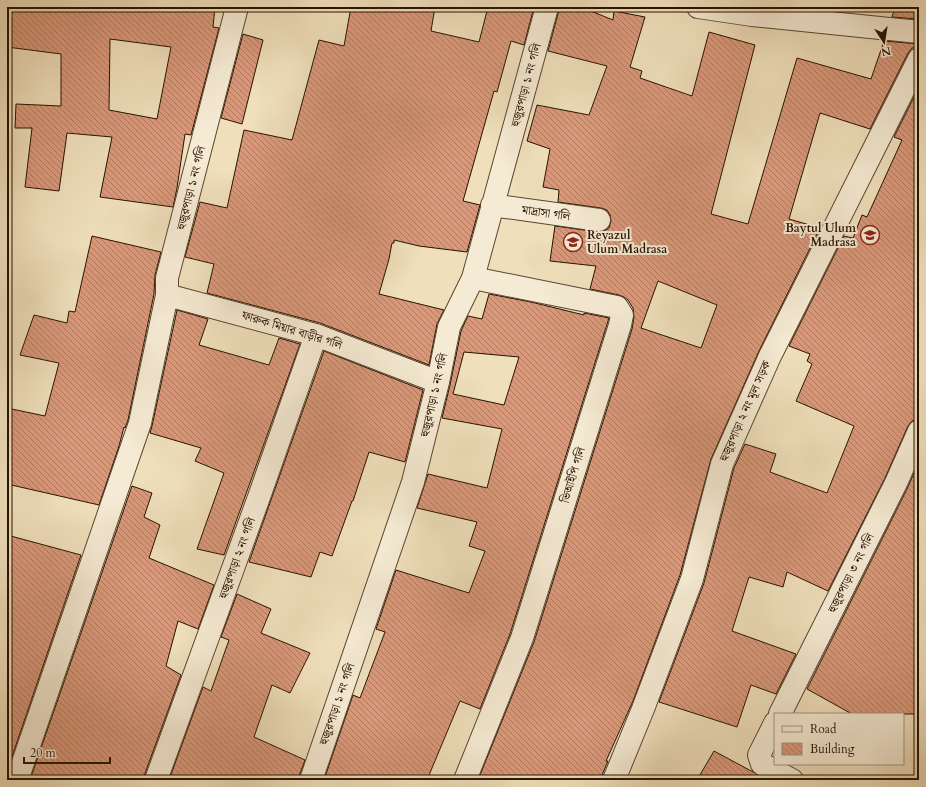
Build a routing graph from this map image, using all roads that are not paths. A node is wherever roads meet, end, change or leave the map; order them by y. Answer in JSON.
{"nodes":[{"id":1,"x":237,"y":7,"type":"edge"},
{"id":2,"x":547,"y":7,"type":"edge"},
{"id":3,"x":698,"y":7,"type":"edge"},
{"id":4,"x":919,"y":32,"type":"edge"},
{"id":5,"x":919,"y":60,"type":"edge"},
{"id":6,"x":492,"y":205,"type":"junction"},
{"id":7,"x":599,"y":220,"type":"dead end"},
{"id":8,"x":473,"y":278,"type":"junction"},
{"id":9,"x":167,"y":295,"type":"junction"},
{"id":10,"x":316,"y":335,"type":"junction"},
{"id":11,"x":438,"y":382,"type":"junction"},
{"id":12,"x":919,"y":431,"type":"edge"},
{"id":13,"x":781,"y":713,"type":"edge"},
{"id":14,"x":774,"y":725,"type":"edge"},
{"id":15,"x":17,"y":780,"type":"edge"},
{"id":16,"x":156,"y":780,"type":"edge"},
{"id":17,"x":311,"y":780,"type":"edge"},
{"id":18,"x":465,"y":780,"type":"edge"},
{"id":19,"x":614,"y":780,"type":"edge"},
{"id":20,"x":792,"y":780,"type":"edge"}],
"edges":[{"from":1,"to":9,"type":"street","name":"হুজুরপাড়া ১ নং গলি"},
{"from":2,"to":6,"type":"street","name":"হুজুরপাড়া ১ নং গলি"},
{"from":3,"to":4,"type":"street"},
{"from":5,"to":19,"type":"street","name":"হুজুরপাড়া ২ নং মূল সড়ক"},
{"from":6,"to":7,"type":"street","name":"মাদ্রাসা গলি"},
{"from":6,"to":8,"type":"street","name":"হুজুরপাড়া ১ নং গলি"},
{"from":8,"to":11,"type":"street","name":"হুজুরপাড়া ১ নং গলি"},
{"from":8,"to":18,"type":"street","name":"ভিআইপি গলি"},
{"from":9,"to":10,"type":"street","name":"ফারুক মিয়ার বাড়ীর গলি"},
{"from":9,"to":15,"type":"street","name":"হুজুরপাড়া ১ নং গলি"},
{"from":10,"to":11,"type":"street","name":"ফারুক মিয়ার বাড়ীর গলি"},
{"from":10,"to":16,"type":"street","name":"হুজুরপাড়া ২ নং গলি"},
{"from":11,"to":17,"type":"street","name":"হুজুরপাড়া ১ নং গলি"},
{"from":12,"to":13,"type":"street","name":"হুজুরপাড়া ৩ নং গলি"},
{"from":14,"to":20,"type":"street"}]}
